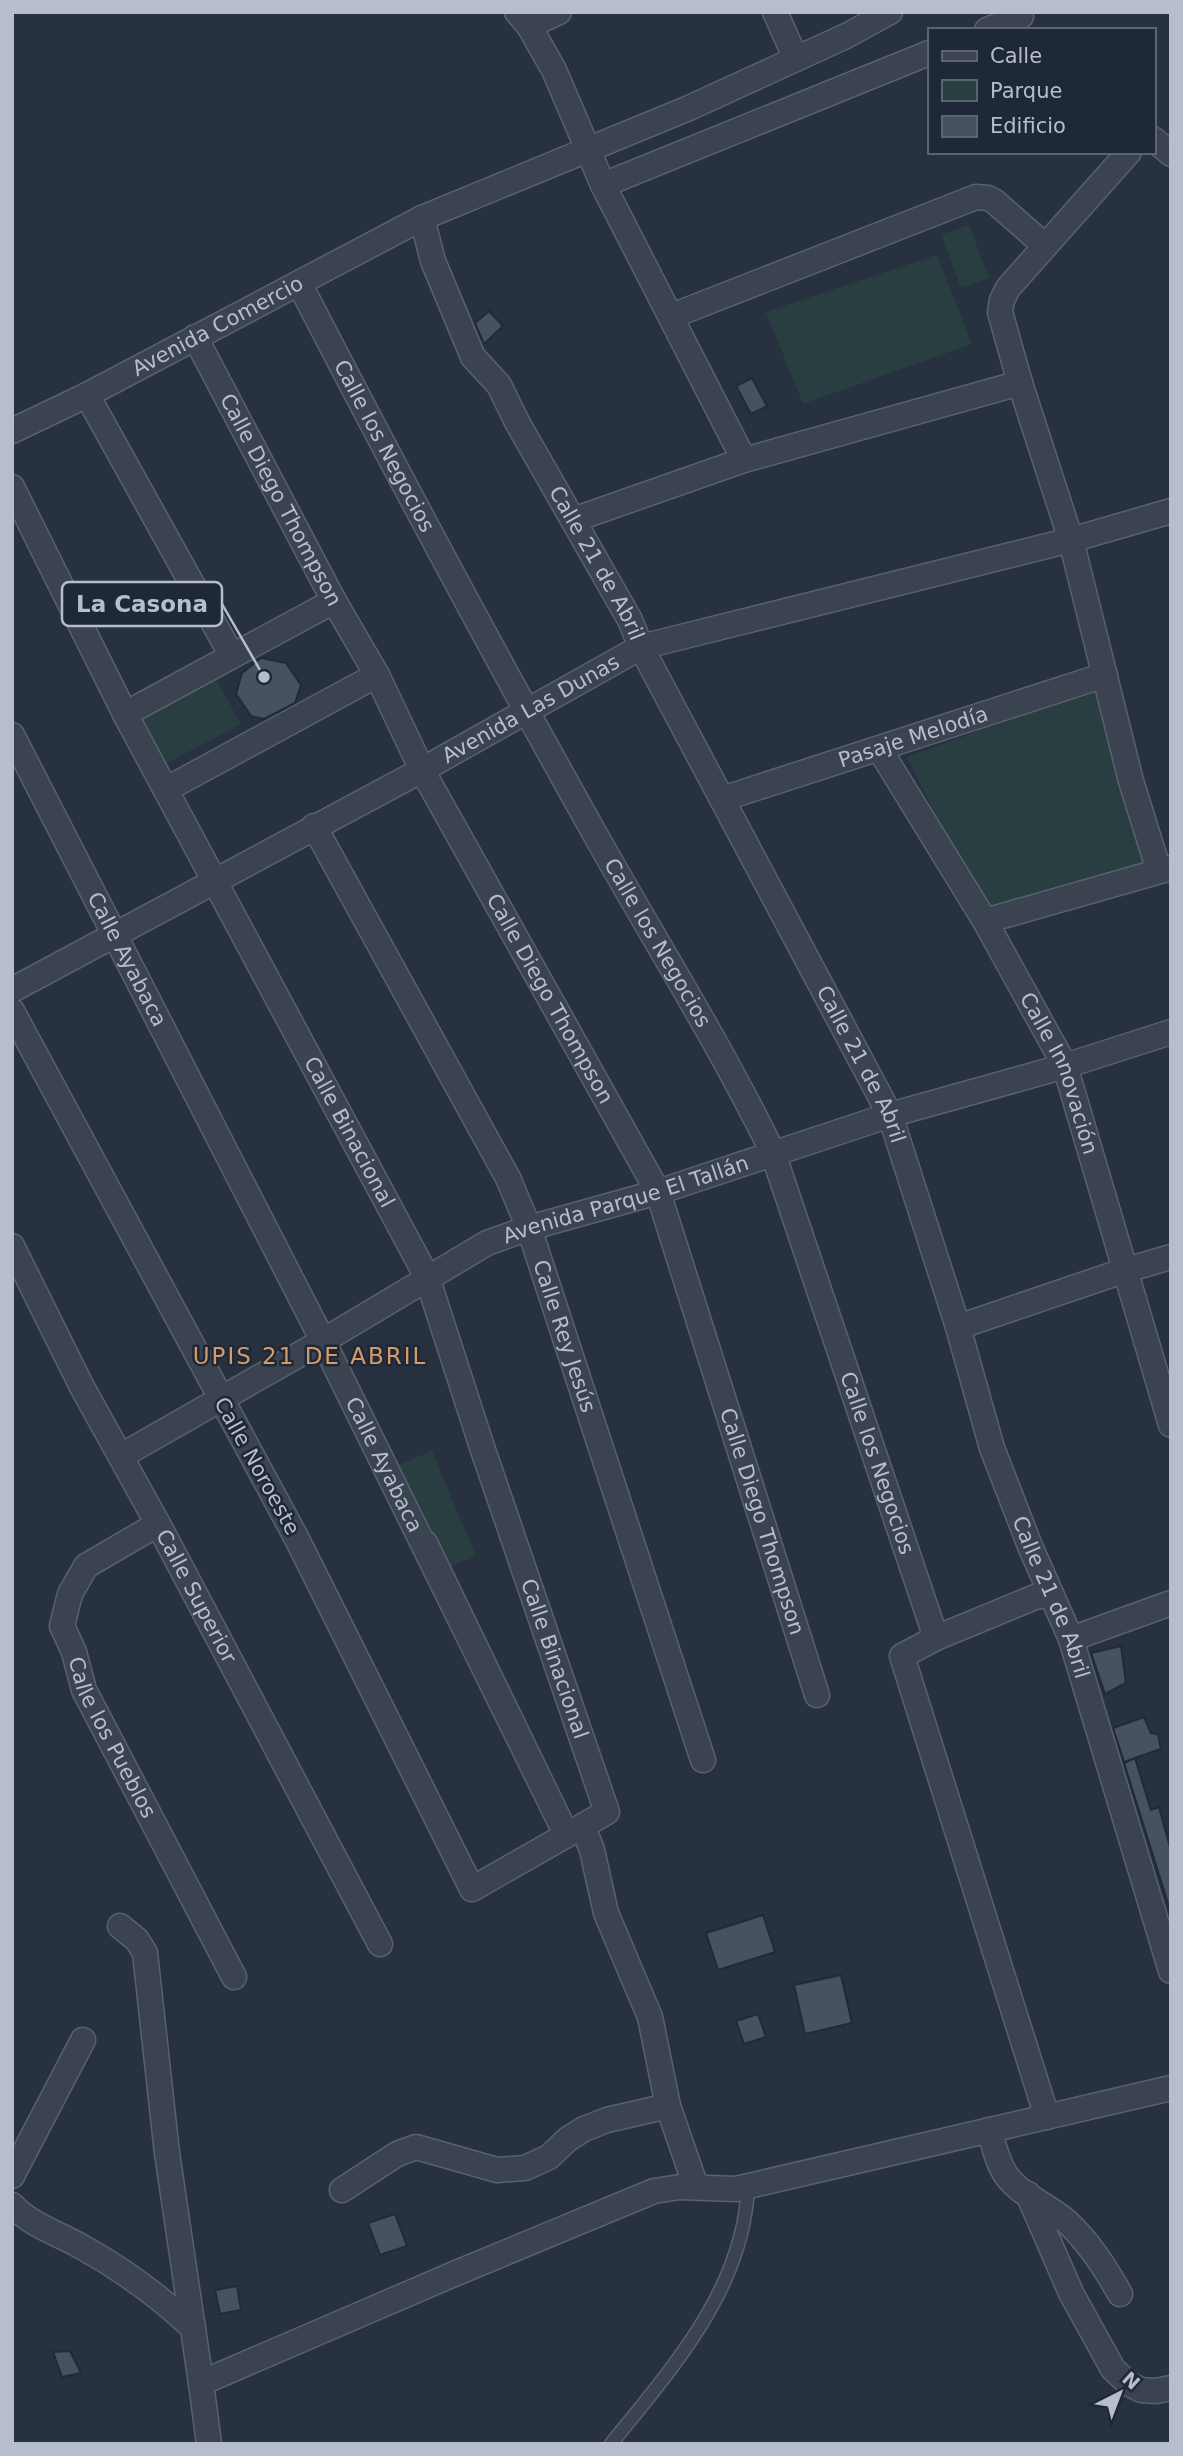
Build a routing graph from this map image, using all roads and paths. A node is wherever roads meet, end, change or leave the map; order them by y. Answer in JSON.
{"nodes":[{"id":1,"x":559,"y":12,"type":"edge"},
{"id":2,"x":775,"y":12,"type":"edge"},
{"id":3,"x":890,"y":12,"type":"edge"},
{"id":4,"x":523,"y":19,"type":"edge"},
{"id":5,"x":1024,"y":19,"type":"edge"},
{"id":6,"x":994,"y":28,"type":"edge"},
{"id":7,"x":928,"y":53,"type":"edge"},
{"id":8,"x":796,"y":59,"type":"junction"},
{"id":9,"x":1155,"y":141,"type":"edge"},
{"id":10,"x":588,"y":150,"type":"junction"},
{"id":11,"x":1127,"y":154,"type":"edge"},
{"id":12,"x":1171,"y":154,"type":"edge"},
{"id":13,"x":603,"y":185,"type":"junction"},
{"id":14,"x":422,"y":218,"type":"junction"},
{"id":15,"x":1044,"y":245,"type":"junction"},
{"id":16,"x":299,"y":283,"type":"junction"},
{"id":17,"x":672,"y":316,"type":"junction"},
{"id":18,"x":195,"y":337,"type":"junction"},
{"id":19,"x":1020,"y":383,"type":"junction"},
{"id":20,"x":87,"y":395,"type":"junction"},
{"id":21,"x":12,"y":431,"type":"edge"},
{"id":22,"x":744,"y":460,"type":"junction"},
{"id":23,"x":12,"y":486,"type":"edge"},
{"id":24,"x":1171,"y":511,"type":"edge"},
{"id":25,"x":573,"y":520,"type":"junction"},
{"id":26,"x":1071,"y":540,"type":"junction"},
{"id":27,"x":334,"y":601,"type":"junction"},
{"id":28,"x":642,"y":647,"type":"junction"},
{"id":29,"x":232,"y":656,"type":"junction"},
{"id":30,"x":377,"y":675,"type":"junction"},
{"id":31,"x":1105,"y":675,"type":"junction"},
{"id":32,"x":527,"y":712,"type":"junction"},
{"id":33,"x":125,"y":713,"type":"junction"},
{"id":34,"x":12,"y":734,"type":"edge"},
{"id":35,"x":880,"y":750,"type":"junction"},
{"id":36,"x":422,"y":770,"type":"junction"},
{"id":37,"x":167,"y":789,"type":"junction"},
{"id":38,"x":722,"y":799,"type":"junction"},
{"id":39,"x":314,"y":826,"type":"junction"},
{"id":40,"x":1165,"y":870,"type":"edge"},
{"id":41,"x":213,"y":880,"type":"junction"},
{"id":42,"x":985,"y":921,"type":"junction"},
{"id":43,"x":114,"y":934,"type":"junction"},
{"id":44,"x":12,"y":990,"type":"edge"},
{"id":45,"x":12,"y":1011,"type":"edge"},
{"id":46,"x":1171,"y":1032,"type":"edge"},
{"id":47,"x":1065,"y":1066,"type":"junction"},
{"id":48,"x":890,"y":1115,"type":"junction"},
{"id":49,"x":773,"y":1153,"type":"junction"},
{"id":50,"x":658,"y":1192,"type":"junction"},
{"id":51,"x":529,"y":1228,"type":"junction"},
{"id":52,"x":12,"y":1246,"type":"edge"},
{"id":53,"x":1171,"y":1257,"type":"edge"},
{"id":54,"x":1126,"y":1270,"type":"junction"},
{"id":55,"x":427,"y":1277,"type":"junction"},
{"id":56,"x":958,"y":1327,"type":"junction"},
{"id":57,"x":323,"y":1341,"type":"junction"},
{"id":58,"x":220,"y":1400,"type":"junction"},
{"id":59,"x":1171,"y":1425,"type":"edge"},
{"id":60,"x":121,"y":1456,"type":"junction"},
{"id":61,"x":158,"y":1524,"type":"junction"},
{"id":62,"x":425,"y":1543,"type":"dead end"},
{"id":63,"x":1051,"y":1594,"type":"junction"},
{"id":64,"x":1171,"y":1603,"type":"edge"},
{"id":65,"x":936,"y":1638,"type":"junction"},
{"id":66,"x":1071,"y":1639,"type":"junction"},
{"id":67,"x":817,"y":1695,"type":"dead end"},
{"id":68,"x":703,"y":1760,"type":"dead end"},
{"id":69,"x":575,"y":1833,"type":"junction"},
{"id":70,"x":120,"y":1926,"type":"dead end"},
{"id":71,"x":380,"y":1944,"type":"dead end"},
{"id":72,"x":1171,"y":1971,"type":"edge"},
{"id":73,"x":234,"y":1977,"type":"dead end"},
{"id":74,"x":83,"y":2040,"type":"dead end"},
{"id":75,"x":1171,"y":2088,"type":"edge"},
{"id":76,"x":668,"y":2106,"type":"junction"},
{"id":77,"x":1047,"y":2117,"type":"junction"},
{"id":78,"x":989,"y":2130,"type":"junction"},
{"id":79,"x":12,"y":2176,"type":"edge"},
{"id":80,"x":748,"y":2186,"type":"junction"},
{"id":81,"x":696,"y":2187,"type":"junction"},
{"id":82,"x":342,"y":2190,"type":"dead end"},
{"id":83,"x":1028,"y":2194,"type":"junction"},
{"id":84,"x":12,"y":2205,"type":"edge"},
{"id":85,"x":1120,"y":2294,"type":"dead end"},
{"id":86,"x":193,"y":2328,"type":"junction"},
{"id":87,"x":201,"y":2384,"type":"junction"},
{"id":88,"x":1171,"y":2388,"type":"edge"},
{"id":89,"x":209,"y":2444,"type":"edge"},
{"id":90,"x":611,"y":2444,"type":"edge"}],
"edges":[{"from":1,"to":4,"type":"street"},
{"from":2,"to":8,"type":"street"},
{"from":3,"to":8,"type":"street","name":"Avenida Comercio"},
{"from":4,"to":10,"type":"street"},
{"from":5,"to":6,"type":"street"},
{"from":7,"to":13,"type":"street"},
{"from":8,"to":10,"type":"street","name":"Avenida Comercio"},
{"from":9,"to":12,"type":"street"},
{"from":10,"to":13,"type":"street"},
{"from":10,"to":14,"type":"street","name":"Avenida Comercio"},
{"from":11,"to":15,"type":"street"},
{"from":13,"to":17,"type":"street"},
{"from":14,"to":16,"type":"street","name":"Avenida Comercio"},
{"from":14,"to":25,"type":"street","name":"Calle 21 de Abril"},
{"from":15,"to":17,"type":"street"},
{"from":15,"to":19,"type":"street"},
{"from":16,"to":18,"type":"street","name":"Avenida Comercio"},
{"from":16,"to":32,"type":"street","name":"Calle los Negocios"},
{"from":17,"to":22,"type":"street"},
{"from":18,"to":20,"type":"street","name":"Avenida Comercio"},
{"from":18,"to":27,"type":"street","name":"Calle Diego Thompson"},
{"from":19,"to":22,"type":"street"},
{"from":19,"to":26,"type":"street"},
{"from":20,"to":21,"type":"street","name":"Avenida Comercio"},
{"from":20,"to":29,"type":"street"},
{"from":22,"to":25,"type":"street"},
{"from":23,"to":33,"type":"street","name":"Calle Binacional"},
{"from":24,"to":26,"type":"street","name":"Avenida Las Dunas"},
{"from":25,"to":28,"type":"street","name":"Calle 21 de Abril"},
{"from":26,"to":28,"type":"street","name":"Avenida Las Dunas"},
{"from":26,"to":31,"type":"street"},
{"from":27,"to":29,"type":"street"},
{"from":27,"to":30,"type":"street","name":"Calle Diego Thompson"},
{"from":28,"to":32,"type":"street","name":"Avenida Las Dunas"},
{"from":28,"to":38,"type":"street","name":"Calle 21 de Abril"},
{"from":29,"to":33,"type":"street"},
{"from":30,"to":36,"type":"street","name":"Calle Diego Thompson"},
{"from":30,"to":37,"type":"street"},
{"from":31,"to":35,"type":"street","name":"Pasaje Melodía"},
{"from":31,"to":40,"type":"street"},
{"from":32,"to":36,"type":"street","name":"Avenida Las Dunas"},
{"from":32,"to":49,"type":"street","name":"Calle los Negocios"},
{"from":33,"to":37,"type":"street","name":"Calle Binacional"},
{"from":34,"to":43,"type":"street","name":"Calle Ayabaca"},
{"from":35,"to":38,"type":"street","name":"Pasaje Melodía"},
{"from":35,"to":42,"type":"street","name":"Calle Innovación"},
{"from":36,"to":39,"type":"street","name":"Avenida Las Dunas"},
{"from":36,"to":50,"type":"street","name":"Calle Diego Thompson"},
{"from":37,"to":41,"type":"street","name":"Calle Binacional"},
{"from":38,"to":48,"type":"street","name":"Calle 21 de Abril"},
{"from":39,"to":41,"type":"street","name":"Avenida Las Dunas"},
{"from":39,"to":51,"type":"street","name":"Calle Rey Jesús"},
{"from":40,"to":42,"type":"street"},
{"from":41,"to":43,"type":"street","name":"Avenida Las Dunas"},
{"from":41,"to":55,"type":"street","name":"Calle Binacional"},
{"from":42,"to":47,"type":"street","name":"Calle Innovación"},
{"from":43,"to":44,"type":"street","name":"Avenida Las Dunas"},
{"from":43,"to":57,"type":"street","name":"Calle Ayabaca"},
{"from":45,"to":58,"type":"street","name":"Calle Noroeste"},
{"from":46,"to":47,"type":"street","name":"Avenida Parque El Tallán"},
{"from":47,"to":48,"type":"street","name":"Avenida Parque El Tallán"},
{"from":47,"to":54,"type":"street","name":"Calle Innovación"},
{"from":48,"to":49,"type":"street","name":"Avenida Parque El Tallán"},
{"from":48,"to":56,"type":"street","name":"Calle 21 de Abril"},
{"from":49,"to":50,"type":"street","name":"Avenida Parque El Tallán"},
{"from":49,"to":65,"type":"street","name":"Calle los Negocios"},
{"from":50,"to":51,"type":"street","name":"Avenida Parque El Tallán"},
{"from":50,"to":67,"type":"street","name":"Calle Diego Thompson"},
{"from":51,"to":55,"type":"street","name":"Avenida Parque El Tallán"},
{"from":51,"to":68,"type":"street","name":"Calle Rey Jesús"},
{"from":52,"to":60,"type":"street","name":"Calle Superior"},
{"from":53,"to":54,"type":"street"},
{"from":54,"to":56,"type":"street"},
{"from":54,"to":59,"type":"street","name":"Calle Innovación"},
{"from":55,"to":57,"type":"street","name":"Avenida Parque El Tallán"},
{"from":55,"to":69,"type":"street","name":"Calle Binacional"},
{"from":56,"to":63,"type":"street","name":"Calle 21 de Abril"},
{"from":57,"to":58,"type":"street","name":"Avenida Parque El Tallán"},
{"from":57,"to":69,"type":"street","name":"Calle Ayabaca"},
{"from":58,"to":60,"type":"street","name":"Avenida Parque El Tallán"},
{"from":58,"to":69,"type":"street","name":"Calle Noroeste"},
{"from":60,"to":61,"type":"street","name":"Calle Superior"},
{"from":61,"to":71,"type":"street","name":"Calle Superior"},
{"from":61,"to":73,"type":"street","name":"Calle los Pueblos"},
{"from":62,"to":69,"type":"street","name":"Calle Ayabaca"},
{"from":63,"to":65,"type":"street"},
{"from":63,"to":66,"type":"street","name":"Calle 21 de Abril"},
{"from":64,"to":66,"type":"street"},
{"from":65,"to":77,"type":"street"},
{"from":66,"to":72,"type":"street","name":"Calle 21 de Abril"},
{"from":69,"to":76,"type":"street"},
{"from":70,"to":86,"type":"street"},
{"from":74,"to":79,"type":"street"},
{"from":75,"to":77,"type":"street"},
{"from":76,"to":81,"type":"street"},
{"from":76,"to":82,"type":"street"},
{"from":77,"to":78,"type":"street"},
{"from":78,"to":80,"type":"street"},
{"from":78,"to":83,"type":"street"},
{"from":80,"to":81,"type":"street"},
{"from":80,"to":90,"type":"lane"},
{"from":81,"to":87,"type":"street"},
{"from":83,"to":85,"type":"street"},
{"from":83,"to":88,"type":"street"},
{"from":84,"to":86,"type":"street"},
{"from":86,"to":87,"type":"street"},
{"from":87,"to":89,"type":"street"}]}
